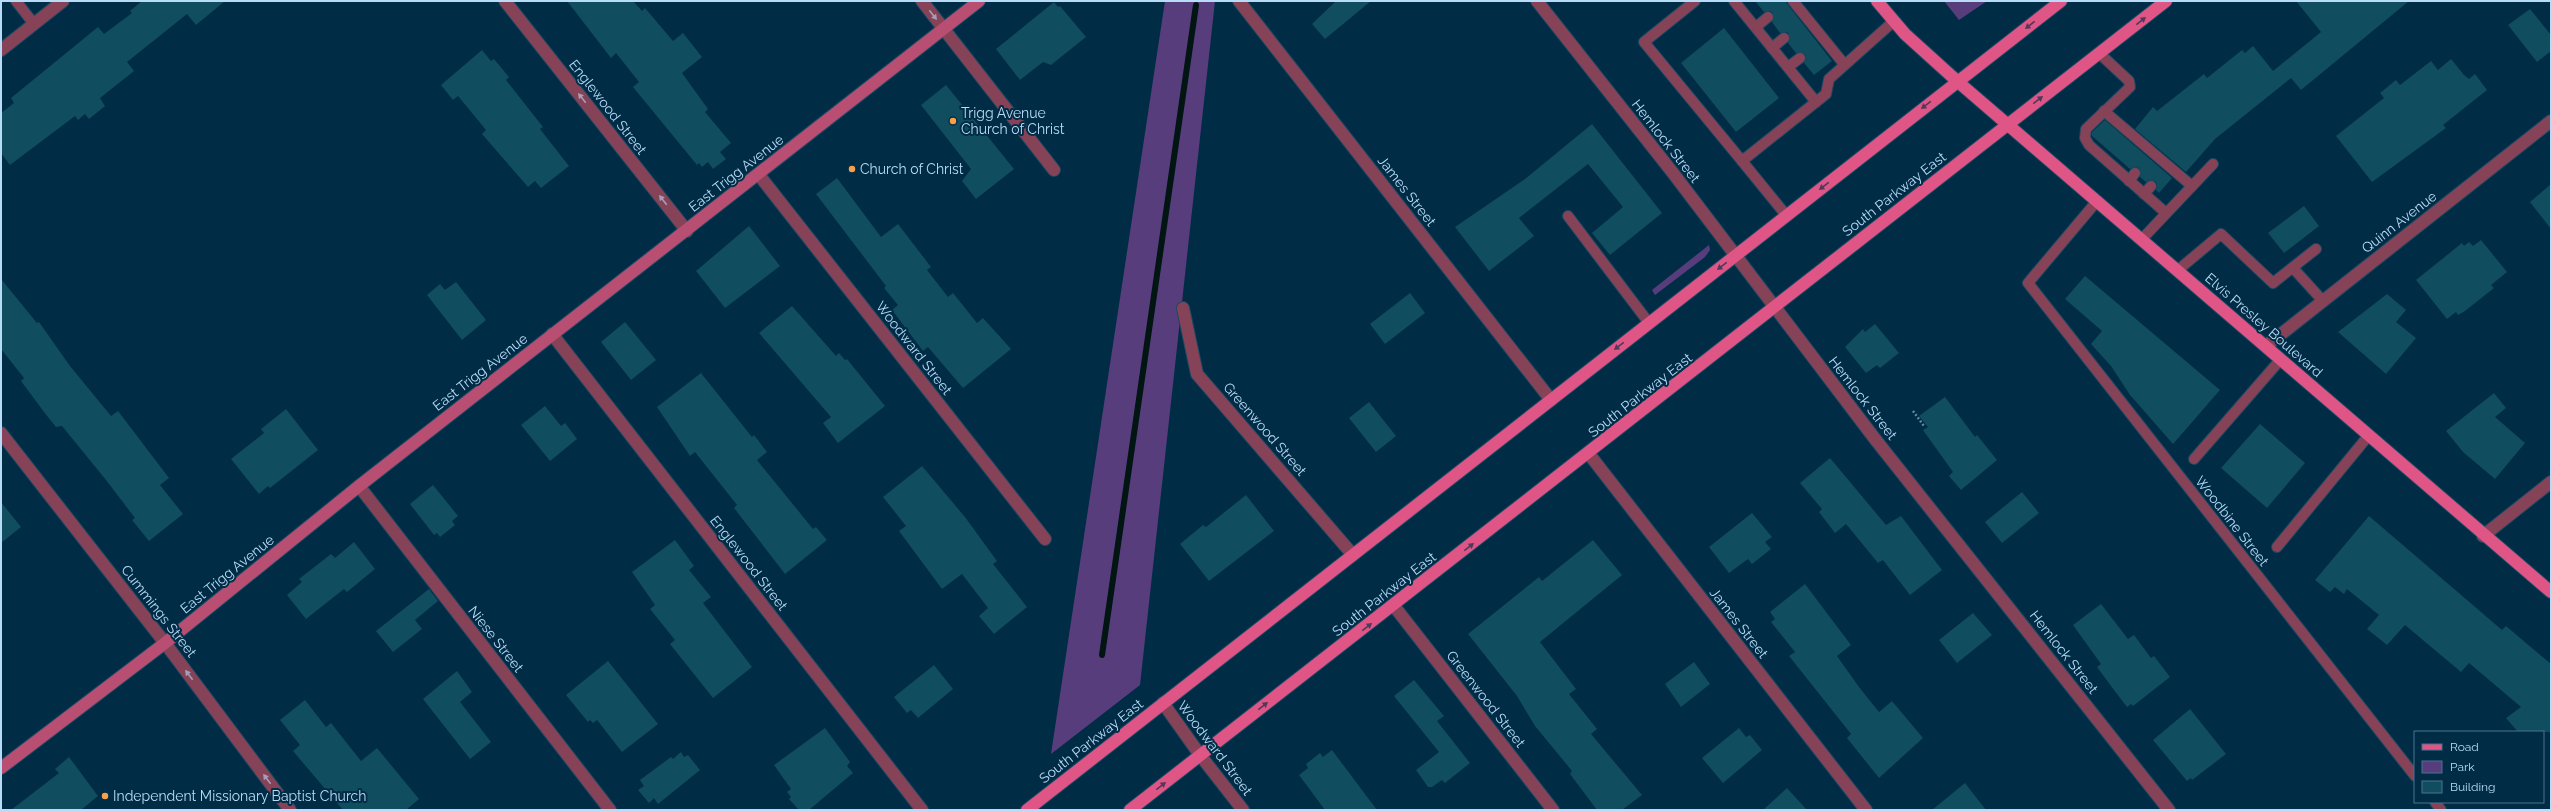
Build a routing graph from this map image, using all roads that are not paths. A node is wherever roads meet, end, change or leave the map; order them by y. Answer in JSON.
{"nodes":[{"id":1,"x":16,"y":1,"type":"edge"},
{"id":2,"x":63,"y":1,"type":"edge"},
{"id":3,"x":505,"y":1,"type":"edge"},
{"id":4,"x":922,"y":1,"type":"edge"},
{"id":5,"x":979,"y":1,"type":"edge"},
{"id":6,"x":1239,"y":1,"type":"edge"},
{"id":7,"x":1537,"y":1,"type":"edge"},
{"id":8,"x":1695,"y":1,"type":"edge"},
{"id":9,"x":1878,"y":1,"type":"edge"},
{"id":10,"x":2061,"y":1,"type":"edge"},
{"id":11,"x":2166,"y":1,"type":"edge"},
{"id":12,"x":1789,"y":2,"type":"edge"},
{"id":13,"x":1740,"y":3,"type":"edge"},
{"id":14,"x":1768,"y":17,"type":"dead end"},
{"id":15,"x":1894,"y":21,"type":"junction"},
{"id":16,"x":34,"y":24,"type":"junction"},
{"id":17,"x":1756,"y":27,"type":"junction"},
{"id":18,"x":944,"y":29,"type":"junction"},
{"id":19,"x":1784,"y":38,"type":"dead end"},
{"id":20,"x":1772,"y":48,"type":"junction"},
{"id":21,"x":1,"y":50,"type":"edge"},
{"id":22,"x":2099,"y":53,"type":"junction"},
{"id":23,"x":1800,"y":58,"type":"dead end"},
{"id":24,"x":1844,"y":64,"type":"junction"},
{"id":25,"x":1788,"y":68,"type":"junction"},
{"id":26,"x":1957,"y":81,"type":"junction"},
{"id":27,"x":1816,"y":102,"type":"junction"},
{"id":28,"x":2104,"y":111,"type":"junction"},
{"id":29,"x":2551,"y":121,"type":"edge"},
{"id":30,"x":2007,"y":124,"type":"junction"},
{"id":31,"x":1742,"y":161,"type":"junction"},
{"id":32,"x":2212,"y":164,"type":"dead end"},
{"id":33,"x":1054,"y":170,"type":"dead end"},
{"id":34,"x":759,"y":175,"type":"junction"},
{"id":35,"x":2192,"y":186,"type":"junction"},
{"id":36,"x":2097,"y":201,"type":"junction"},
{"id":37,"x":2166,"y":213,"type":"junction"},
{"id":38,"x":1568,"y":216,"type":"dead end"},
{"id":39,"x":1786,"y":216,"type":"junction"},
{"id":40,"x":687,"y":231,"type":"junction"},
{"id":41,"x":2142,"y":239,"type":"junction"},
{"id":42,"x":2316,"y":249,"type":"dead end"},
{"id":43,"x":1736,"y":255,"type":"junction"},
{"id":44,"x":2293,"y":268,"type":"junction"},
{"id":45,"x":2178,"y":270,"type":"junction"},
{"id":46,"x":2323,"y":301,"type":"junction"},
{"id":47,"x":1775,"y":307,"type":"junction"},
{"id":48,"x":1183,"y":308,"type":"dead end"},
{"id":49,"x":1649,"y":323,"type":"junction"},
{"id":50,"x":552,"y":334,"type":"junction"},
{"id":51,"x":2266,"y":346,"type":"junction"},
{"id":52,"x":2281,"y":358,"type":"junction"},
{"id":53,"x":1551,"y":400,"type":"junction"},
{"id":54,"x":1,"y":433,"type":"edge"},
{"id":55,"x":2369,"y":435,"type":"junction"},
{"id":56,"x":1589,"y":454,"type":"junction"},
{"id":57,"x":2194,"y":459,"type":"dead end"},
{"id":58,"x":2551,"y":482,"type":"edge"},
{"id":59,"x":359,"y":486,"type":"junction"},
{"id":60,"x":2483,"y":536,"type":"junction"},
{"id":61,"x":1045,"y":539,"type":"dead end"},
{"id":62,"x":2277,"y":547,"type":"dead end"},
{"id":63,"x":1353,"y":555,"type":"junction"},
{"id":64,"x":2551,"y":592,"type":"edge"},
{"id":65,"x":1394,"y":606,"type":"junction"},
{"id":66,"x":165,"y":643,"type":"junction"},
{"id":67,"x":1163,"y":704,"type":"junction"},
{"id":68,"x":1200,"y":755,"type":"junction"},
{"id":69,"x":1,"y":768,"type":"edge"},
{"id":70,"x":2414,"y":775,"type":"edge"},
{"id":71,"x":290,"y":810,"type":"edge"},
{"id":72,"x":610,"y":810,"type":"edge"},
{"id":73,"x":922,"y":810,"type":"edge"},
{"id":74,"x":1027,"y":810,"type":"edge"},
{"id":75,"x":1130,"y":810,"type":"edge"},
{"id":76,"x":1243,"y":810,"type":"edge"},
{"id":77,"x":1553,"y":810,"type":"edge"},
{"id":78,"x":1866,"y":810,"type":"edge"},
{"id":79,"x":2169,"y":810,"type":"edge"}],
"edges":[{"from":1,"to":16,"type":"lane"},
{"from":2,"to":16,"type":"street"},
{"from":40,"to":3,"type":"street","name":"Englewood Street","one_way":true},
{"from":4,"to":18,"type":"street","one_way":true},
{"from":5,"to":18,"type":"street","name":"East Trigg Avenue"},
{"from":6,"to":53,"type":"street","name":"James Street"},
{"from":7,"to":43,"type":"street","name":"Hemlock Street"},
{"from":8,"to":31,"type":"lane"},
{"from":9,"to":15,"type":"main road","name":"Elvis Presley Boulevard"},
{"from":10,"to":26,"type":"main road","name":"South Parkway East","one_way":true},
{"from":22,"to":11,"type":"main road","name":"South Parkway East","one_way":true},
{"from":12,"to":24,"type":"lane"},
{"from":13,"to":17,"type":"lane"},
{"from":14,"to":17,"type":"lane"},
{"from":15,"to":24,"type":"lane"},
{"from":15,"to":26,"type":"main road","name":"Elvis Presley Boulevard"},
{"from":16,"to":21,"type":"street"},
{"from":17,"to":20,"type":"lane"},
{"from":18,"to":33,"type":"street"},
{"from":18,"to":34,"type":"street","name":"East Trigg Avenue"},
{"from":19,"to":20,"type":"lane"},
{"from":20,"to":25,"type":"lane"},
{"from":22,"to":28,"type":"lane"},
{"from":30,"to":22,"type":"main road","name":"South Parkway East","one_way":true},
{"from":23,"to":25,"type":"lane"},
{"from":24,"to":27,"type":"lane"},
{"from":25,"to":27,"type":"lane"},
{"from":26,"to":30,"type":"main road","name":"Elvis Presley Boulevard"},
{"from":26,"to":39,"type":"main road","name":"South Parkway East","one_way":true},
{"from":27,"to":31,"type":"lane"},
{"from":28,"to":35,"type":"lane"},
{"from":28,"to":37,"type":"lane"},
{"from":29,"to":46,"type":"street","name":"Quinn Avenue"},
{"from":30,"to":36,"type":"main road","name":"Elvis Presley Boulevard"},
{"from":30,"to":47,"type":"main road","name":"South Parkway East"},
{"from":31,"to":39,"type":"lane"},
{"from":32,"to":35,"type":"lane"},
{"from":34,"to":40,"type":"street","name":"East Trigg Avenue"},
{"from":34,"to":61,"type":"street","name":"Woodward Street"},
{"from":35,"to":37,"type":"lane"},
{"from":36,"to":41,"type":"main road","name":"Elvis Presley Boulevard"},
{"from":36,"to":70,"type":"lane","name":"Woodbine Street"},
{"from":37,"to":41,"type":"lane"},
{"from":38,"to":49,"type":"lane"},
{"from":39,"to":43,"type":"main road","name":"South Parkway East"},
{"from":40,"to":50,"type":"street","name":"East Trigg Avenue"},
{"from":41,"to":45,"type":"main road","name":"Elvis Presley Boulevard"},
{"from":42,"to":44,"type":"lane"},
{"from":43,"to":47,"type":"street","name":"Hemlock Street"},
{"from":43,"to":49,"type":"main road","name":"South Parkway East","one_way":true},
{"from":44,"to":45,"type":"lane"},
{"from":44,"to":46,"type":"lane"},
{"from":45,"to":51,"type":"main road","name":"Elvis Presley Boulevard"},
{"from":46,"to":51,"type":"street","name":"Quinn Avenue"},
{"from":47,"to":56,"type":"main road","name":"South Parkway East"},
{"from":47,"to":79,"type":"street","name":"Hemlock Street"},
{"from":48,"to":63,"type":"street","name":"Greenwood Street"},
{"from":49,"to":53,"type":"main road","name":"South Parkway East","one_way":true},
{"from":50,"to":59,"type":"street","name":"East Trigg Avenue"},
{"from":50,"to":73,"type":"street","name":"Englewood Street"},
{"from":51,"to":52,"type":"main road","name":"Elvis Presley Boulevard"},
{"from":52,"to":55,"type":"main road","name":"Elvis Presley Boulevard"},
{"from":52,"to":57,"type":"lane"},
{"from":53,"to":63,"type":"main road","name":"South Parkway East"},
{"from":54,"to":66,"type":"street","name":"Cummings Street"},
{"from":55,"to":60,"type":"main road","name":"Elvis Presley Boulevard"},
{"from":55,"to":62,"type":"lane"},
{"from":65,"to":56,"type":"main road","name":"South Parkway East","one_way":true},
{"from":56,"to":78,"type":"street","name":"James Street"},
{"from":58,"to":60,"type":"street"},
{"from":59,"to":66,"type":"street","name":"East Trigg Avenue"},
{"from":59,"to":72,"type":"street","name":"Niese Street"},
{"from":60,"to":64,"type":"main road","name":"Elvis Presley Boulevard"},
{"from":63,"to":67,"type":"main road","name":"South Parkway East"},
{"from":68,"to":65,"type":"main road","name":"South Parkway East","one_way":true},
{"from":65,"to":77,"type":"street","name":"Greenwood Street"},
{"from":66,"to":69,"type":"street","name":"East Trigg Avenue"},
{"from":71,"to":66,"type":"street","name":"Cummings Street","one_way":true},
{"from":67,"to":68,"type":"street","name":"Woodward Street"},
{"from":67,"to":74,"type":"main road","name":"South Parkway East"},
{"from":75,"to":68,"type":"main road","name":"South Parkway East","one_way":true},
{"from":68,"to":76,"type":"street","name":"Woodward Street"}]}
